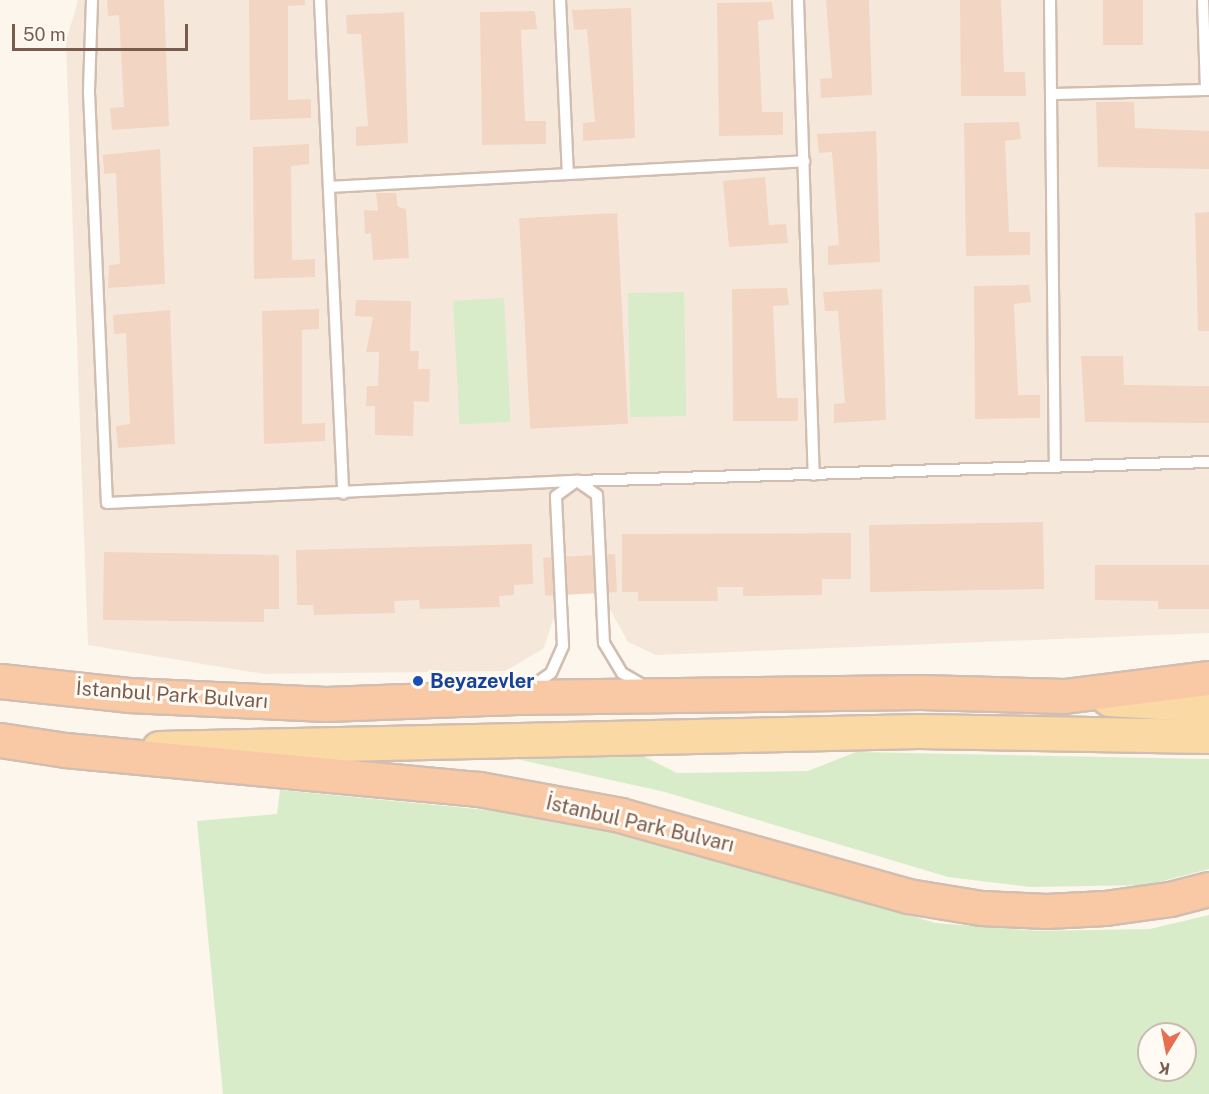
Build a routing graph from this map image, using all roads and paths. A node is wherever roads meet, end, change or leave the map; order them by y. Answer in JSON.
{"nodes":[{"id":1,"x":92,"y":0,"type":"edge"},
{"id":2,"x":320,"y":0,"type":"edge"},
{"id":3,"x":560,"y":0,"type":"edge"},
{"id":4,"x":798,"y":0,"type":"edge"},
{"id":5,"x":1050,"y":0,"type":"edge"},
{"id":6,"x":1203,"y":0,"type":"edge"},
{"id":7,"x":1207,"y":90,"type":"edge"},
{"id":8,"x":1051,"y":94,"type":"junction"},
{"id":9,"x":804,"y":161,"type":"junction"},
{"id":10,"x":568,"y":174,"type":"junction"},
{"id":11,"x":329,"y":187,"type":"junction"},
{"id":12,"x":1209,"y":462,"type":"edge"},
{"id":13,"x":1055,"y":466,"type":"junction"},
{"id":14,"x":814,"y":475,"type":"junction"},
{"id":15,"x":577,"y":482,"type":"junction"},
{"id":16,"x":343,"y":493,"type":"junction"},
{"id":17,"x":1209,"y":678,"type":"edge"},
{"id":18,"x":0,"y":681,"type":"edge"},
{"id":19,"x":662,"y":695,"type":"junction"},
{"id":20,"x":1064,"y":696,"type":"junction"},
{"id":21,"x":517,"y":697,"type":"junction"},
{"id":22,"x":1209,"y":705,"type":"edge"},
{"id":23,"x":1209,"y":736,"type":"edge"},
{"id":24,"x":0,"y":740,"type":"edge"},
{"id":25,"x":65,"y":750,"type":"junction"},
{"id":26,"x":1209,"y":889,"type":"edge"}],
"edges":[{"from":1,"to":16,"type":"lane"},
{"from":2,"to":11,"type":"lane"},
{"from":3,"to":10,"type":"lane"},
{"from":4,"to":9,"type":"lane"},
{"from":5,"to":8,"type":"lane"},
{"from":6,"to":7,"type":"lane"},
{"from":7,"to":8,"type":"lane"},
{"from":8,"to":13,"type":"lane"},
{"from":9,"to":10,"type":"lane"},
{"from":9,"to":14,"type":"lane"},
{"from":10,"to":11,"type":"lane"},
{"from":11,"to":16,"type":"lane"},
{"from":12,"to":13,"type":"lane"},
{"from":13,"to":14,"type":"lane"},
{"from":14,"to":15,"type":"lane"},
{"from":15,"to":16,"type":"lane"},
{"from":15,"to":19,"type":"lane"},
{"from":15,"to":21,"type":"lane"},
{"from":17,"to":20,"type":"highway","name":"İstanbul Park Bulvarı"},
{"from":18,"to":21,"type":"highway","name":"İstanbul Park Bulvarı"},
{"from":19,"to":20,"type":"highway","name":"İstanbul Park Bulvarı"},
{"from":19,"to":21,"type":"highway","name":"İstanbul Park Bulvarı"},
{"from":20,"to":22,"type":"main road"},
{"from":23,"to":25,"type":"main road","name":"İstanbul Park Bulvarı"},
{"from":24,"to":25,"type":"highway","name":"İstanbul Park Bulvarı"},
{"from":25,"to":26,"type":"highway","name":"İstanbul Park Bulvarı"}]}
